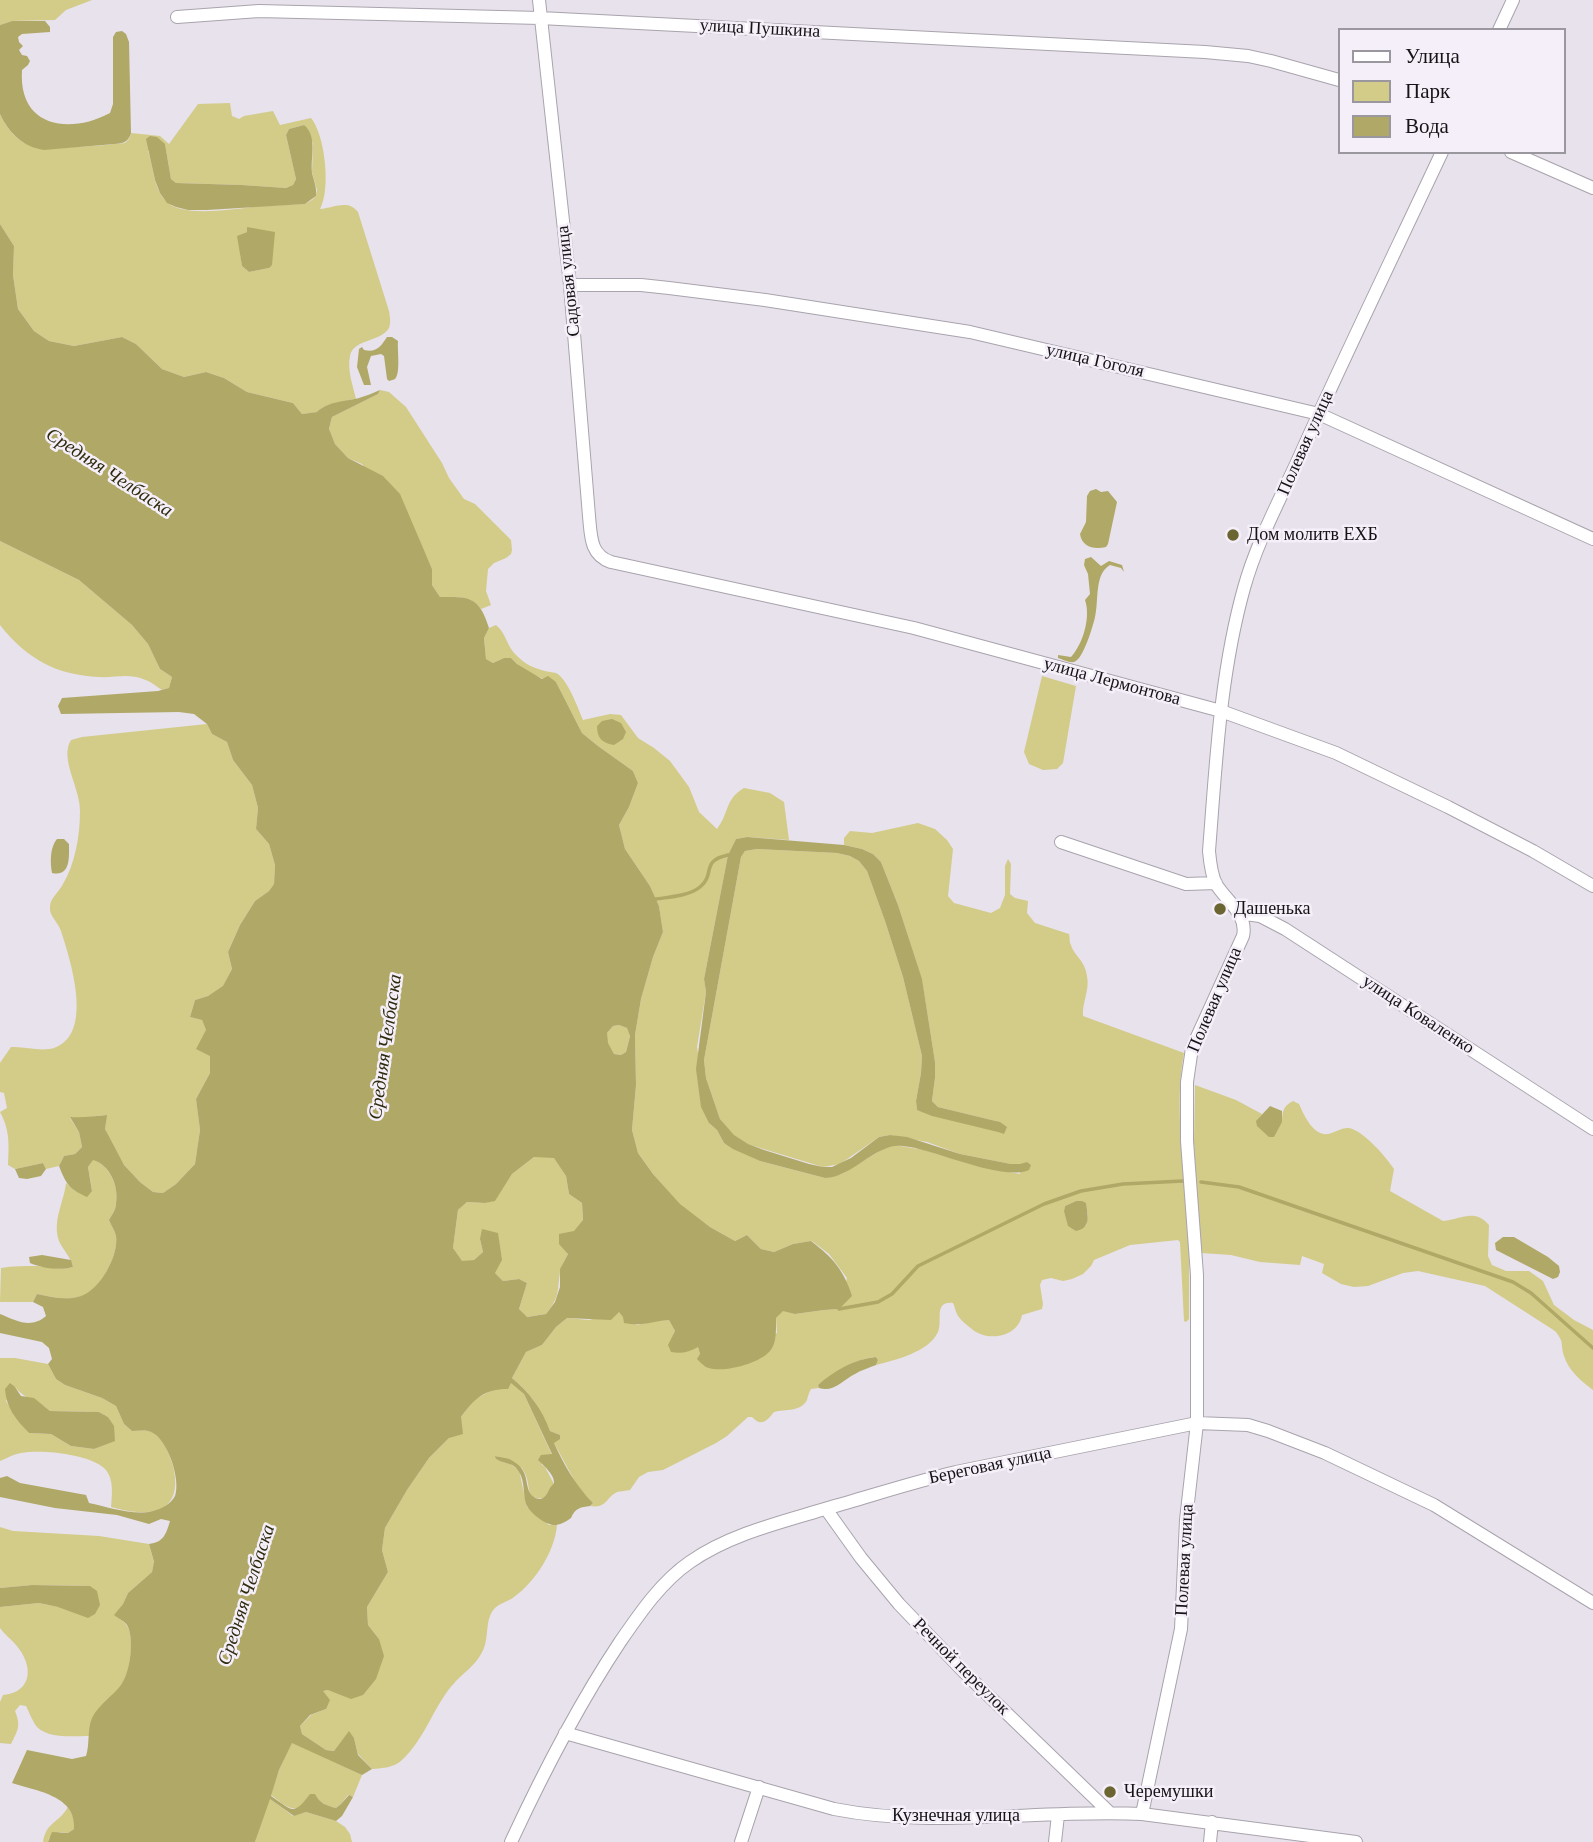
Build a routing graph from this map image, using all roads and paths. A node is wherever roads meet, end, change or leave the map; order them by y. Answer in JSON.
{"nodes":[{"id":1,"x":539,"y":0,"type":"edge"},
{"id":2,"x":1513,"y":0,"type":"edge"},
{"id":3,"x":177,"y":17,"type":"dead end"},
{"id":4,"x":540,"y":18,"type":"junction"},
{"id":5,"x":1500,"y":28,"type":"edge"},
{"id":6,"x":1338,"y":80,"type":"edge"},
{"id":7,"x":1441,"y":154,"type":"edge"},
{"id":8,"x":1516,"y":154,"type":"edge"},
{"id":9,"x":1593,"y":188,"type":"edge"},
{"id":10,"x":570,"y":285,"type":"junction"},
{"id":11,"x":1319,"y":414,"type":"junction"},
{"id":12,"x":1593,"y":540,"type":"edge"},
{"id":13,"x":603,"y":559,"type":"joint"},
{"id":14,"x":1221,"y":711,"type":"junction"},
{"id":15,"x":1061,"y":842,"type":"dead end"},
{"id":16,"x":1216,"y":883,"type":"junction"},
{"id":17,"x":1593,"y":886,"type":"edge"},
{"id":18,"x":1238,"y":913,"type":"junction"},
{"id":19,"x":1593,"y":1129,"type":"edge"},
{"id":20,"x":1197,"y":1423,"type":"junction"},
{"id":21,"x":825,"y":1509,"type":"junction"},
{"id":22,"x":1593,"y":1603,"type":"edge"},
{"id":23,"x":565,"y":1733,"type":"junction"},
{"id":24,"x":758,"y":1787,"type":"junction"},
{"id":25,"x":1110,"y":1813,"type":"junction"},
{"id":26,"x":1143,"y":1814,"type":"junction"},
{"id":27,"x":1058,"y":1815,"type":"junction"},
{"id":28,"x":1212,"y":1822,"type":"junction"},
{"id":29,"x":512,"y":1842,"type":"edge"},
{"id":30,"x":741,"y":1842,"type":"edge"},
{"id":31,"x":1055,"y":1842,"type":"edge"},
{"id":32,"x":1210,"y":1842,"type":"edge"},
{"id":33,"x":1356,"y":1842,"type":"edge"}],
"edges":[{"from":1,"to":4,"type":"street","name":"Садовая улица"},
{"from":2,"to":5,"type":"street"},
{"from":3,"to":4,"type":"street","name":"улица Пушкина"},
{"from":4,"to":6,"type":"street","name":"улица Пушкина"},
{"from":4,"to":10,"type":"street","name":"Садовая улица"},
{"from":7,"to":11,"type":"street","name":"Полевая улица"},
{"from":8,"to":9,"type":"street"},
{"from":10,"to":11,"type":"street","name":"улица Гоголя"},
{"from":10,"to":13,"type":"street","name":"Садовая улица"},
{"from":11,"to":12,"type":"street","name":"улица Гоголя"},
{"from":11,"to":14,"type":"street","name":"Полевая улица"},
{"from":13,"to":14,"type":"street","name":"улица Лермонтова"},
{"from":14,"to":16,"type":"street","name":"Полевая улица"},
{"from":14,"to":17,"type":"street","name":"улица Лермонтова"},
{"from":15,"to":16,"type":"street"},
{"from":16,"to":18,"type":"street","name":"Полевая улица"},
{"from":18,"to":19,"type":"street","name":"улица Коваленко"},
{"from":18,"to":20,"type":"street","name":"Полевая улица"},
{"from":20,"to":21,"type":"street","name":"Береговая улица"},
{"from":20,"to":22,"type":"street","name":"Береговая улица"},
{"from":20,"to":26,"type":"street","name":"Полевая улица"},
{"from":21,"to":23,"type":"street","name":"Береговая улица"},
{"from":21,"to":25,"type":"street","name":"Речной переулок"},
{"from":23,"to":24,"type":"street","name":"Кузнечная улица"},
{"from":23,"to":29,"type":"street","name":"Береговая улица"},
{"from":24,"to":27,"type":"street","name":"Кузнечная улица"},
{"from":24,"to":30,"type":"street"},
{"from":25,"to":26,"type":"street","name":"Кузнечная улица"},
{"from":25,"to":27,"type":"street","name":"Кузнечная улица"},
{"from":26,"to":28,"type":"street","name":"Кузнечная улица"},
{"from":27,"to":31,"type":"street"},
{"from":28,"to":32,"type":"street"},
{"from":28,"to":33,"type":"street","name":"Кузнечная улица"}]}
